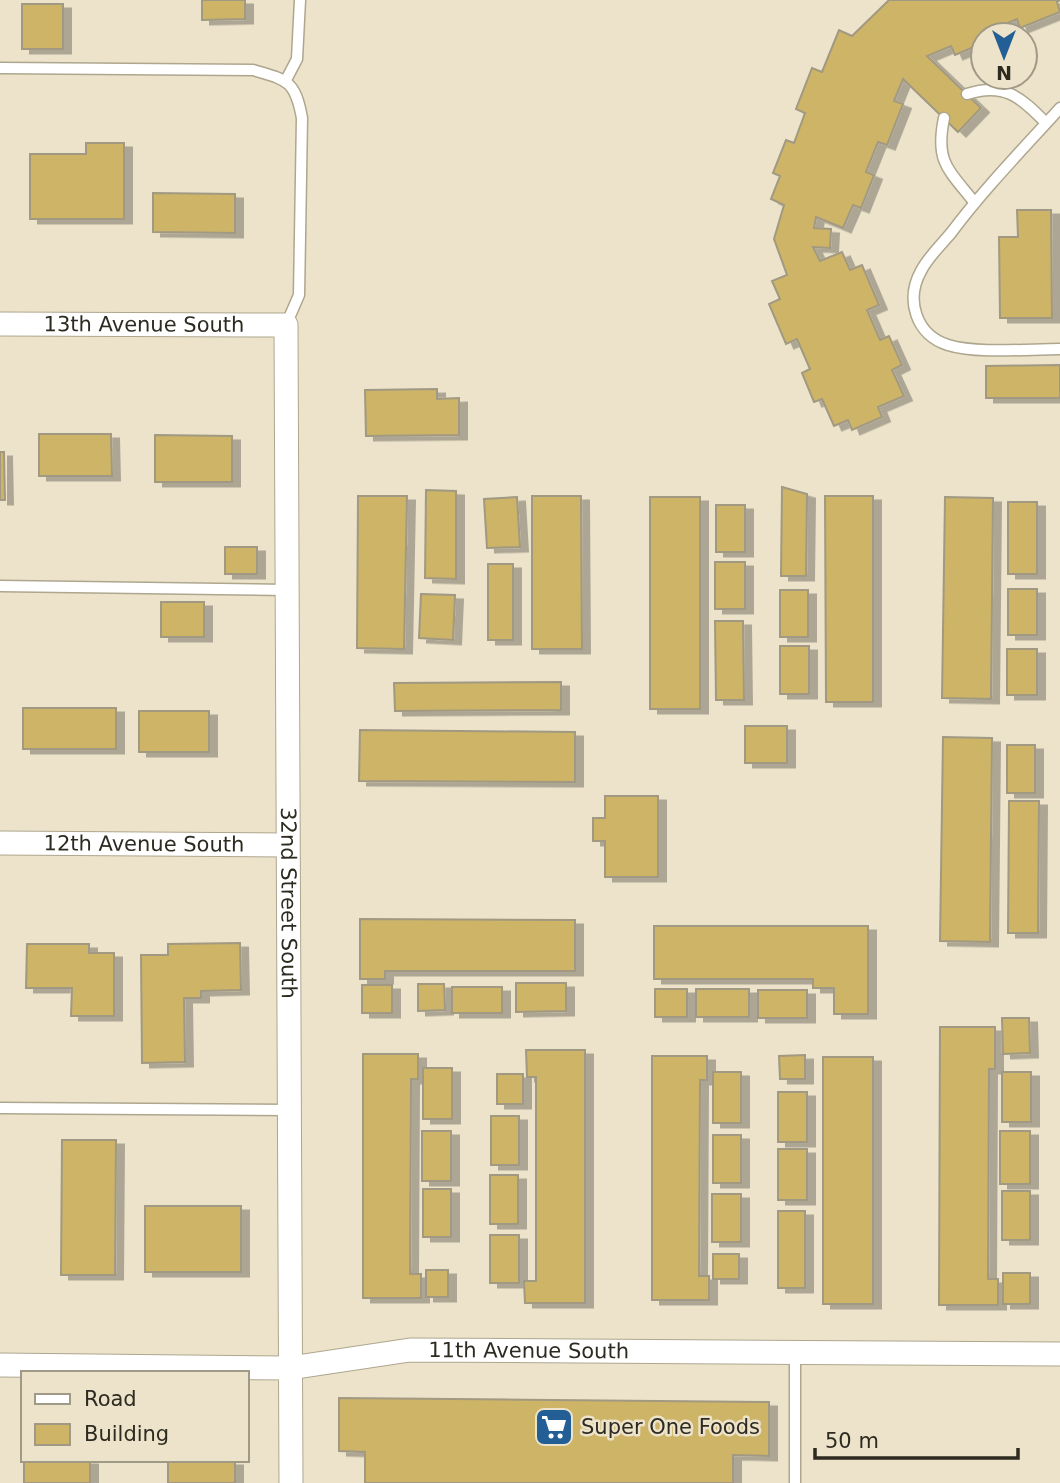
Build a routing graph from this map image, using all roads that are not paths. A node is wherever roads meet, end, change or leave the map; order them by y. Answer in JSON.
{"nodes":[{"id":1,"x":300,"y":0,"type":"edge"},
{"id":2,"x":0,"y":68,"type":"edge"},
{"id":3,"x":286,"y":80,"type":"junction"},
{"id":4,"x":967,"y":94,"type":"dead end"},
{"id":5,"x":1060,"y":108,"type":"edge"},
{"id":6,"x":944,"y":118,"type":"dead end"},
{"id":7,"x":1046,"y":123,"type":"junction"},
{"id":8,"x":974,"y":202,"type":"junction"},
{"id":9,"x":0,"y":324,"type":"edge"},
{"id":10,"x":286,"y":325,"type":"junction"},
{"id":11,"x":1060,"y":349,"type":"edge"},
{"id":12,"x":0,"y":586,"type":"edge"},
{"id":13,"x":286,"y":590,"type":"junction"},
{"id":14,"x":0,"y":843,"type":"edge"},
{"id":15,"x":287,"y":845,"type":"junction"},
{"id":16,"x":0,"y":1108,"type":"edge"},
{"id":17,"x":289,"y":1110,"type":"junction"},
{"id":18,"x":795,"y":1353,"type":"junction"},
{"id":19,"x":1060,"y":1354,"type":"edge"},
{"id":20,"x":0,"y":1366,"type":"edge"},
{"id":21,"x":290,"y":1368,"type":"junction"},
{"id":22,"x":291,"y":1483,"type":"edge"},
{"id":23,"x":795,"y":1483,"type":"edge"}],
"edges":[{"from":1,"to":3,"type":"lane"},
{"from":2,"to":3,"type":"lane"},
{"from":3,"to":10,"type":"lane"},
{"from":4,"to":7,"type":"lane"},
{"from":5,"to":7,"type":"lane"},
{"from":6,"to":8,"type":"lane"},
{"from":7,"to":8,"type":"lane"},
{"from":8,"to":11,"type":"lane"},
{"from":9,"to":10,"type":"street","name":"13th Avenue South"},
{"from":10,"to":13,"type":"street","name":"32nd Street South"},
{"from":12,"to":13,"type":"lane"},
{"from":13,"to":15,"type":"street","name":"32nd Street South"},
{"from":14,"to":15,"type":"street","name":"12th Avenue South"},
{"from":15,"to":17,"type":"street","name":"32nd Street South"},
{"from":16,"to":17,"type":"lane"},
{"from":17,"to":21,"type":"street","name":"32nd Street South"},
{"from":18,"to":19,"type":"street","name":"11th Avenue South"},
{"from":18,"to":21,"type":"street","name":"11th Avenue South"},
{"from":18,"to":23,"type":"lane"},
{"from":20,"to":21,"type":"street","name":"11th Avenue South"},
{"from":21,"to":22,"type":"street","name":"32nd Street South"}]}
